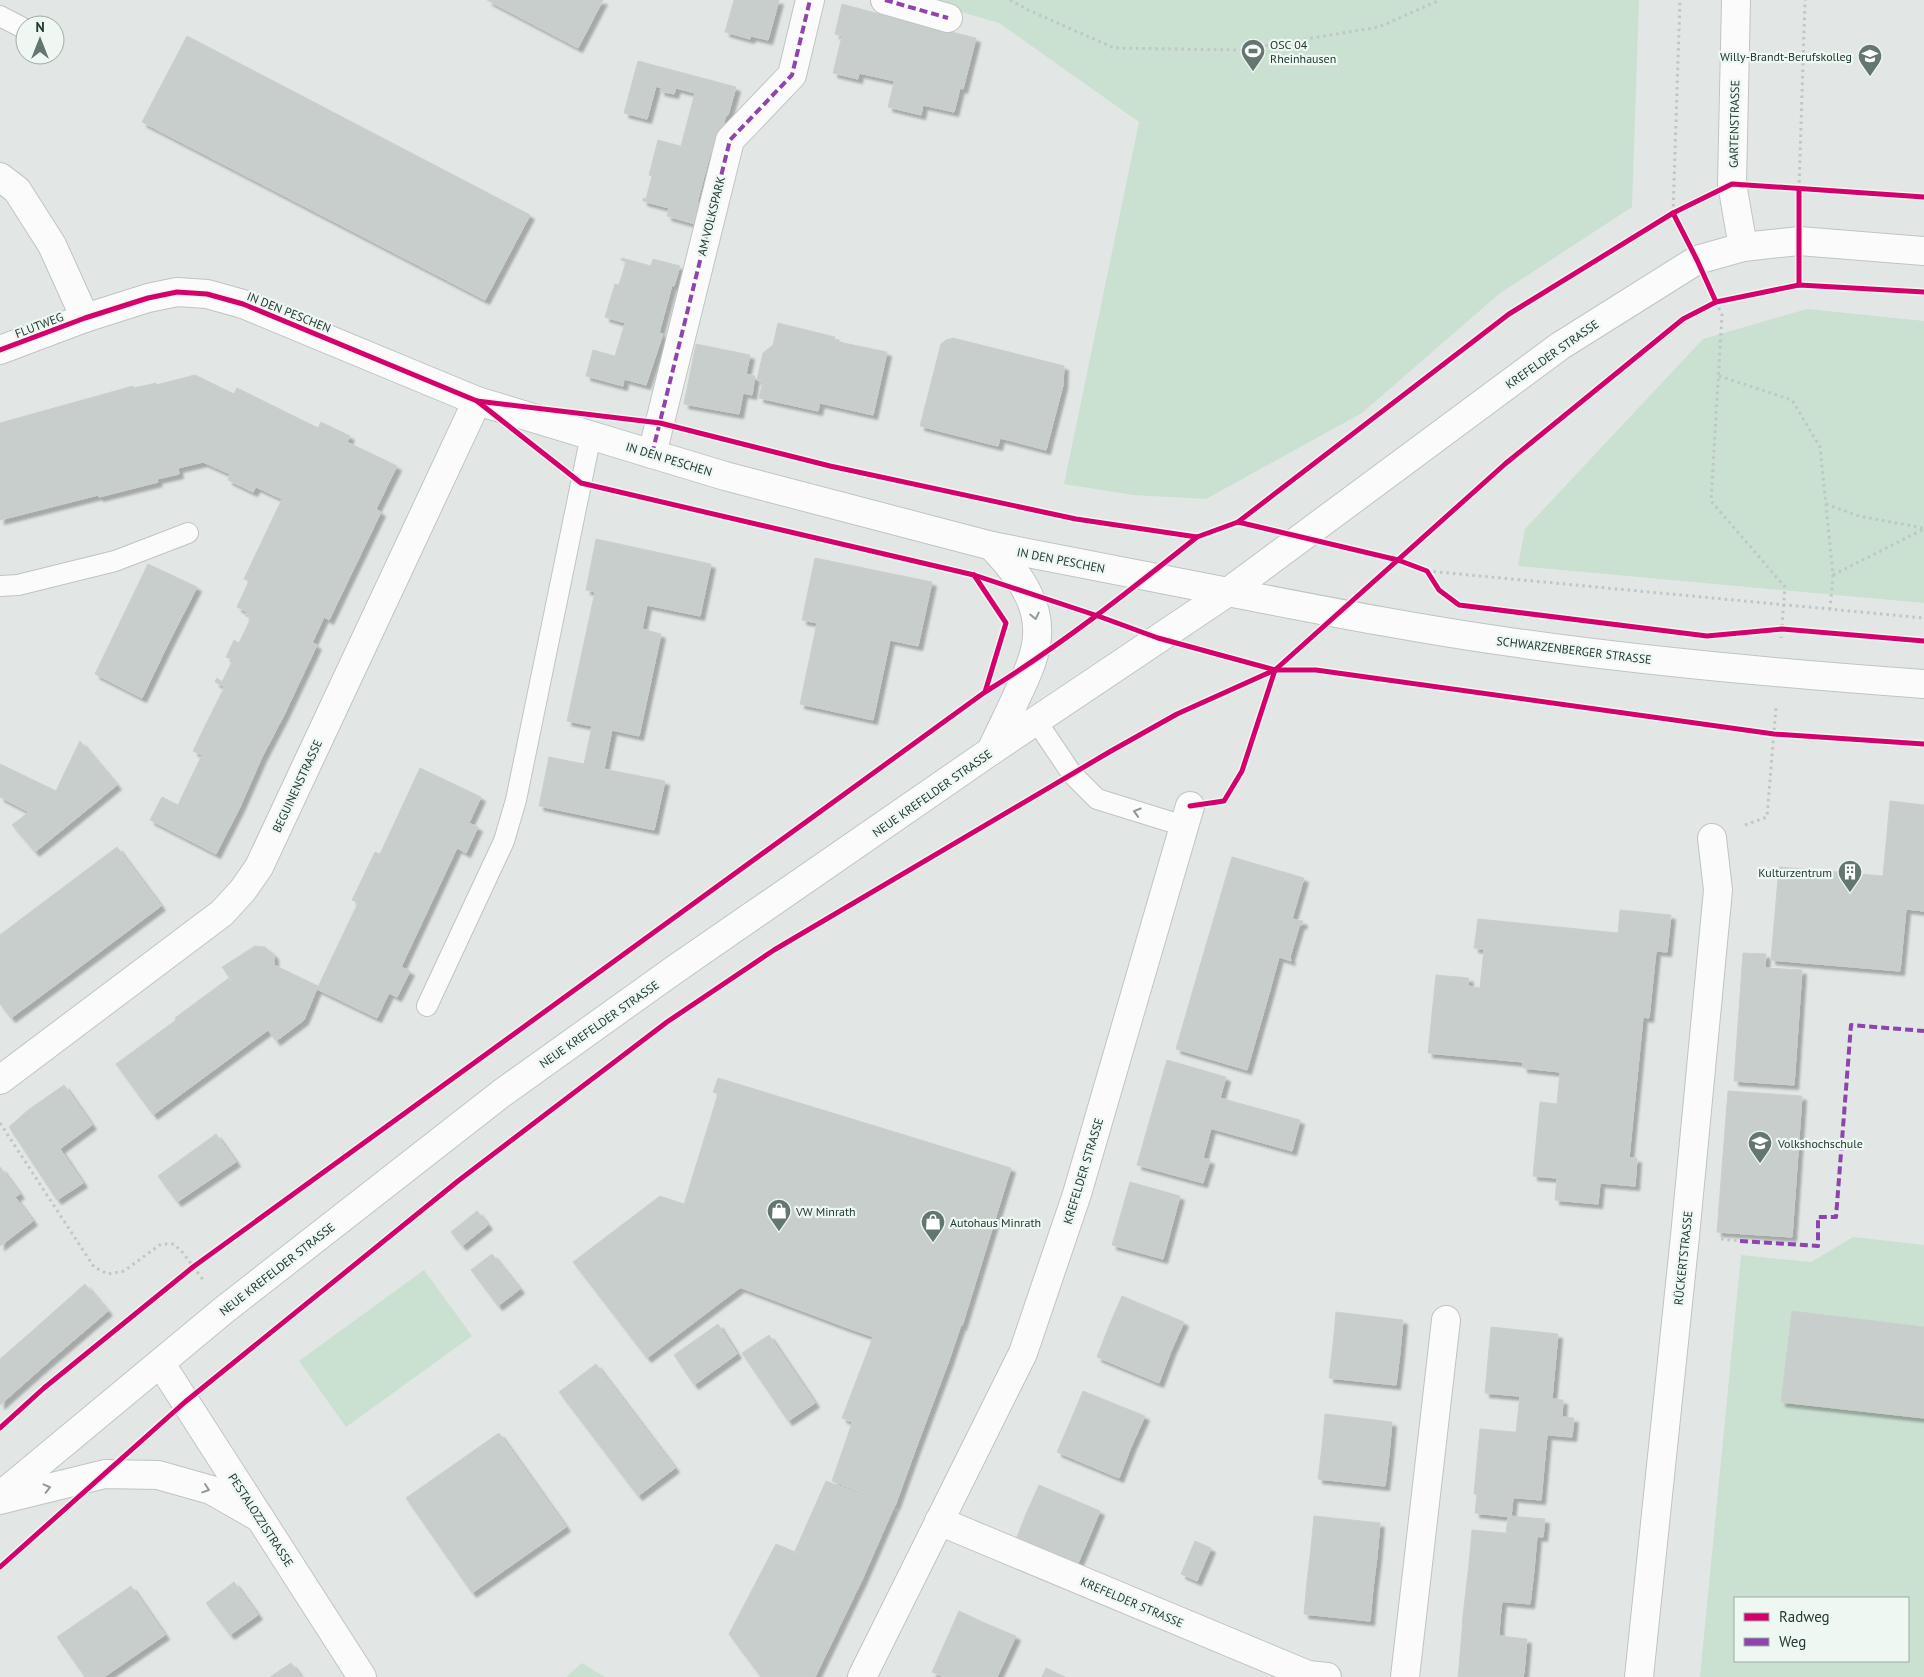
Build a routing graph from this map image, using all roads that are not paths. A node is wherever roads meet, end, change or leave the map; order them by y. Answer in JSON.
{"nodes":[{"id":1,"x":810,"y":0,"type":"edge"},
{"id":2,"x":885,"y":0,"type":"edge"},
{"id":3,"x":1736,"y":0,"type":"edge"},
{"id":4,"x":0,"y":16,"type":"edge"},
{"id":5,"x":948,"y":18,"type":"dead end"},
{"id":6,"x":15,"y":24,"type":"edge"},
{"id":7,"x":0,"y":177,"type":"edge"},
{"id":8,"x":1743,"y":247,"type":"junction"},
{"id":9,"x":1924,"y":251,"type":"edge"},
{"id":10,"x":85,"y":318,"type":"junction"},
{"id":11,"x":0,"y":350,"type":"edge"},
{"id":12,"x":477,"y":401,"type":"junction"},
{"id":13,"x":590,"y":435,"type":"junction"},
{"id":14,"x":652,"y":454,"type":"junction"},
{"id":15,"x":188,"y":533,"type":"dead end"},
{"id":16,"x":992,"y":546,"type":"junction"},
{"id":17,"x":0,"y":586,"type":"edge"},
{"id":18,"x":1228,"y":592,"type":"junction"},
{"id":19,"x":1924,"y":684,"type":"edge"},
{"id":20,"x":1036,"y":722,"type":"junction"},
{"id":21,"x":991,"y":751,"type":"junction"},
{"id":22,"x":1187,"y":816,"type":"joint"},
{"id":23,"x":1712,"y":838,"type":"road end"},
{"id":24,"x":427,"y":1006,"type":"dead end"},
{"id":25,"x":0,"y":1080,"type":"edge"},
{"id":26,"x":1446,"y":1320,"type":"dead end"},
{"id":27,"x":161,"y":1364,"type":"junction"},
{"id":28,"x":0,"y":1496,"type":"edge"},
{"id":29,"x":0,"y":1500,"type":"edge"},
{"id":30,"x":260,"y":1518,"type":"junction"},
{"id":31,"x":939,"y":1521,"type":"junction"},
{"id":32,"x":362,"y":1677,"type":"edge"},
{"id":33,"x":862,"y":1677,"type":"edge"},
{"id":34,"x":1327,"y":1677,"type":"edge"},
{"id":35,"x":1405,"y":1677,"type":"edge"},
{"id":36,"x":1640,"y":1677,"type":"edge"}],
"edges":[{"from":1,"to":14,"type":"street","name":"AM VOLKSPARK"},
{"from":2,"to":5,"type":"street"},
{"from":3,"to":8,"type":"street","name":"GARTENSTRASSE"},
{"from":4,"to":6,"type":"lane"},
{"from":7,"to":10,"type":"street"},
{"from":8,"to":9,"type":"street","name":"KREFELDER STRASSE"},
{"from":8,"to":18,"type":"street","name":"KREFELDER STRASSE"},
{"from":10,"to":11,"type":"street","name":"FLUTWEG"},
{"from":10,"to":12,"type":"street","name":"IN DEN PESCHEN"},
{"from":12,"to":13,"type":"street","name":"IN DEN PESCHEN"},
{"from":12,"to":25,"type":"street","name":"BEGUINENSTRASSE"},
{"from":13,"to":14,"type":"street","name":"IN DEN PESCHEN"},
{"from":13,"to":24,"type":"lane"},
{"from":14,"to":16,"type":"street","name":"IN DEN PESCHEN"},
{"from":15,"to":17,"type":"lane"},
{"from":16,"to":18,"type":"street","name":"IN DEN PESCHEN"},
{"from":16,"to":21,"type":"street","one_way":true},
{"from":18,"to":19,"type":"street","name":"SCHWARZENBERGER STRASSE"},
{"from":18,"to":20,"type":"street","name":"NEUE KREFELDER STRASSE"},
{"from":20,"to":21,"type":"street","name":"NEUE KREFELDER STRASSE"},
{"from":22,"to":20,"type":"lane","one_way":true},
{"from":21,"to":27,"type":"street","name":"NEUE KREFELDER STRASSE"},
{"from":22,"to":31,"type":"street","name":"KREFELDER STRASSE"},
{"from":23,"to":36,"type":"street","name":"RÜCKERTSTRASSE"},
{"from":26,"to":35,"type":"street"},
{"from":27,"to":28,"type":"street","name":"NEUE KREFELDER STRASSE"},
{"from":27,"to":30,"type":"street","name":"PESTALOZZISTRASSE"},
{"from":29,"to":30,"type":"street","one_way":true},
{"from":30,"to":32,"type":"street","name":"PESTALOZZISTRASSE"},
{"from":31,"to":33,"type":"street","name":"KREFELDER STRASSE"},
{"from":31,"to":34,"type":"street","name":"KREFELDER STRASSE"}]}
